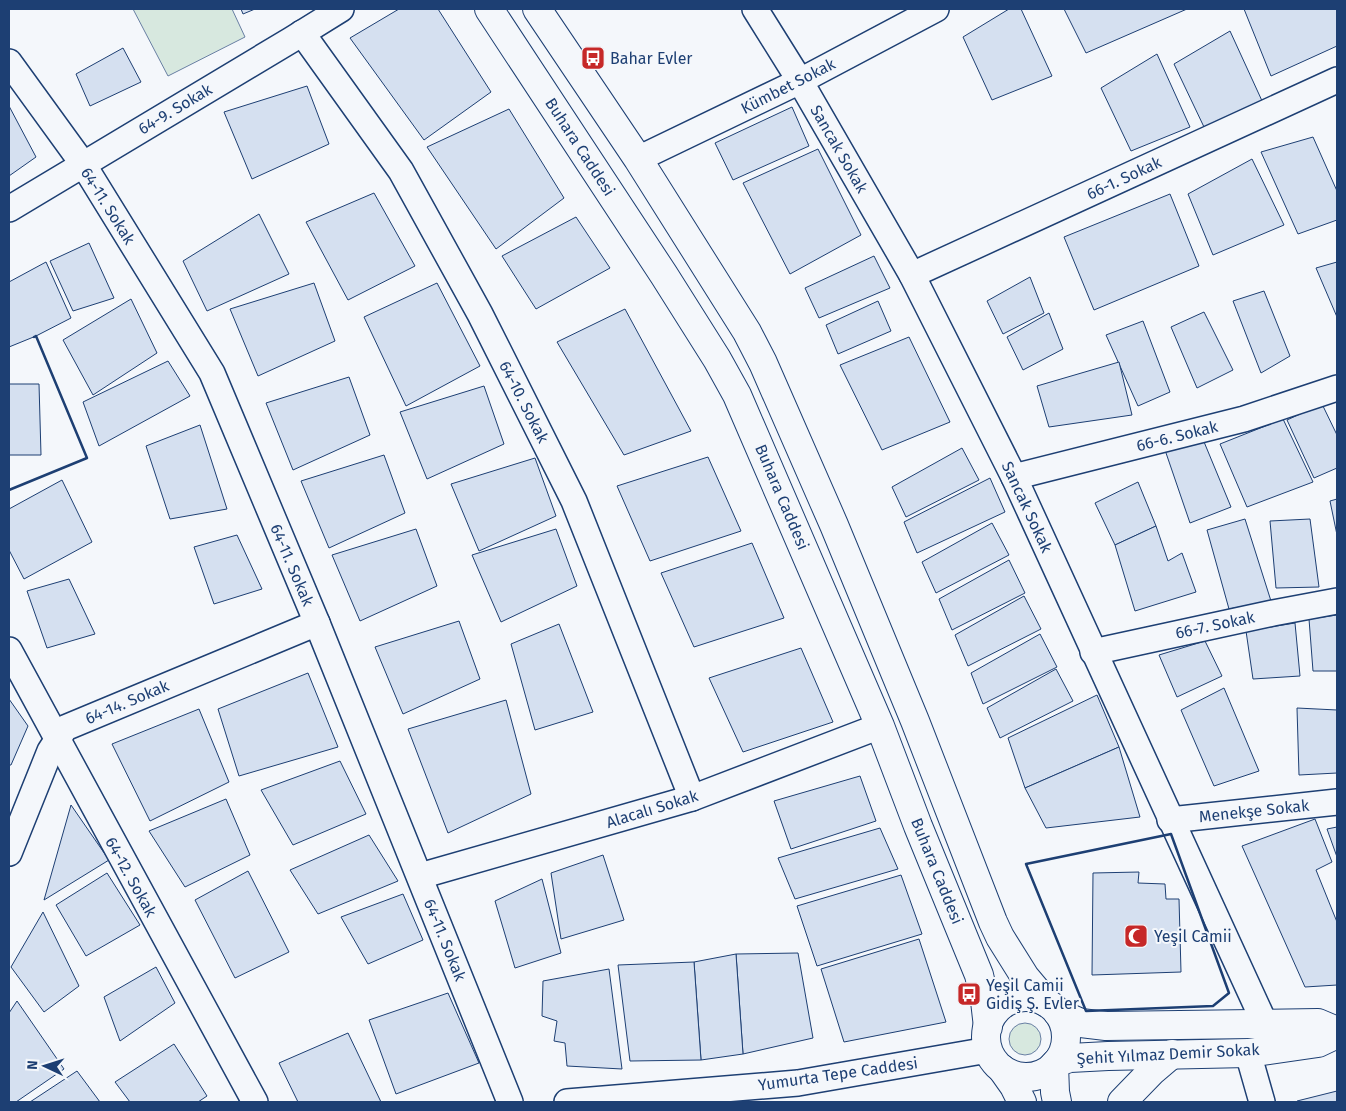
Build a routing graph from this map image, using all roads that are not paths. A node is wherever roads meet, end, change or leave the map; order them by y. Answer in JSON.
{"nodes":[{"id":1,"x":341,"y":9,"type":"edge"},
{"id":2,"x":490,"y":9,"type":"edge"},
{"id":3,"x":537,"y":9,"type":"edge"},
{"id":4,"x":755,"y":9,"type":"edge"},
{"id":5,"x":936,"y":9,"type":"edge"},
{"id":6,"x":302,"y":33,"type":"junction"},
{"id":7,"x":9,"y":62,"type":"edge"},
{"id":8,"x":1337,"y":80,"type":"edge"},
{"id":9,"x":800,"y":81,"type":"junction"},
{"id":10,"x":638,"y":159,"type":"junction"},
{"id":11,"x":83,"y":164,"type":"junction"},
{"id":12,"x":9,"y":209,"type":"edge"},
{"id":13,"x":912,"y":275,"type":"junction"},
{"id":14,"x":1337,"y":388,"type":"edge"},
{"id":15,"x":1014,"y":477,"type":"junction"},
{"id":16,"x":1337,"y":601,"type":"edge"},
{"id":17,"x":317,"y":623,"type":"junction"},
{"id":18,"x":9,"y":650,"type":"edge"},
{"id":19,"x":1094,"y":652,"type":"junction"},
{"id":20,"x":880,"y":726,"type":"junction"},
{"id":21,"x":57,"y":740,"type":"junction"},
{"id":22,"x":692,"y":798,"type":"junction"},
{"id":23,"x":1337,"y":802,"type":"edge"},
{"id":24,"x":1170,"y":820,"type":"junction"},
{"id":25,"x":9,"y":853,"type":"edge"},
{"id":26,"x":420,"y":876,"type":"junction"},
{"id":27,"x":1052,"y":1008,"type":"junction"},
{"id":28,"x":1337,"y":1032,"type":"edge"},
{"id":29,"x":1261,"y":1042,"type":"junction"},
{"id":30,"x":993,"y":1048,"type":"junction"},
{"id":31,"x":1172,"y":1054,"type":"junction"},
{"id":32,"x":1055,"y":1063,"type":"junction"},
{"id":33,"x":802,"y":1092,"type":"edge"},
{"id":34,"x":255,"y":1102,"type":"edge"},
{"id":35,"x":510,"y":1102,"type":"edge"},
{"id":36,"x":567,"y":1102,"type":"edge"},
{"id":37,"x":1022,"y":1102,"type":"edge"},
{"id":38,"x":1057,"y":1102,"type":"edge"},
{"id":39,"x":1122,"y":1102,"type":"edge"},
{"id":40,"x":1262,"y":1102,"type":"edge"}],
"edges":[{"from":1,"to":6,"type":"street","name":"64-9. Sokak"},
{"from":2,"to":20,"type":"main road","name":"Buhara Caddesi"},
{"from":3,"to":10,"type":"main road","name":"Buhara Caddesi"},
{"from":4,"to":9,"type":"street","name":"Sancak Sokak"},
{"from":5,"to":9,"type":"street","name":"Kümbet Sokak"},
{"from":6,"to":11,"type":"street","name":"64-9. Sokak"},
{"from":6,"to":22,"type":"street","name":"64-10. Sokak"},
{"from":7,"to":11,"type":"street","name":"64-11. Sokak"},
{"from":8,"to":13,"type":"street","name":"66-1. Sokak"},
{"from":9,"to":10,"type":"street","name":"Kümbet Sokak"},
{"from":9,"to":13,"type":"street","name":"Sancak Sokak"},
{"from":10,"to":27,"type":"main road","name":"Buhara Caddesi"},
{"from":11,"to":12,"type":"street","name":"64-9. Sokak"},
{"from":11,"to":17,"type":"street","name":"64-11. Sokak"},
{"from":13,"to":15,"type":"street","name":"Sancak Sokak"},
{"from":14,"to":15,"type":"street","name":"66-6. Sokak"},
{"from":15,"to":19,"type":"street","name":"Sancak Sokak"},
{"from":16,"to":19,"type":"street","name":"66-7. Sokak"},
{"from":17,"to":21,"type":"street","name":"64-14. Sokak"},
{"from":17,"to":26,"type":"street","name":"64-11. Sokak"},
{"from":18,"to":21,"type":"street","name":"64-12. Sokak"},
{"from":19,"to":24,"type":"street","name":"Sancak Sokak"},
{"from":20,"to":22,"type":"street","name":"Alacalı Sokak"},
{"from":20,"to":30,"type":"main road","name":"Buhara Caddesi"},
{"from":21,"to":25,"type":"street","name":"64-14. Sokak"},
{"from":21,"to":34,"type":"street","name":"64-12. Sokak"},
{"from":22,"to":26,"type":"street","name":"Alacalı Sokak"},
{"from":23,"to":24,"type":"street","name":"Menekşe Sokak"},
{"from":24,"to":29,"type":"street","name":"Sancak Sokak"},
{"from":26,"to":35,"type":"street","name":"64-11. Sokak"},
{"from":27,"to":29,"type":"main road","name":"Şehit Yılmaz Demir Sokak"},
{"from":27,"to":30,"type":"main road"},
{"from":27,"to":32,"type":"main road"},
{"from":28,"to":29,"type":"main road","name":"Şehit Yılmaz Demir Sokak"},
{"from":29,"to":31,"type":"main road","name":"Şehit Yılmaz Demir Sokak"},
{"from":29,"to":40,"type":"street","name":"Sancak Sokak"},
{"from":30,"to":32,"type":"main road"},
{"from":30,"to":33,"type":"street","name":"Yumurta Tepe Caddesi"},
{"from":30,"to":37,"type":"main road","name":"Buhara Caddesi"},
{"from":31,"to":32,"type":"main road","name":"Şehit Yılmaz Demir Sokak"},
{"from":31,"to":39,"type":"main road"},
{"from":32,"to":38,"type":"main road"},
{"from":33,"to":36,"type":"street","name":"Yumurta Tepe Caddesi"}]}
